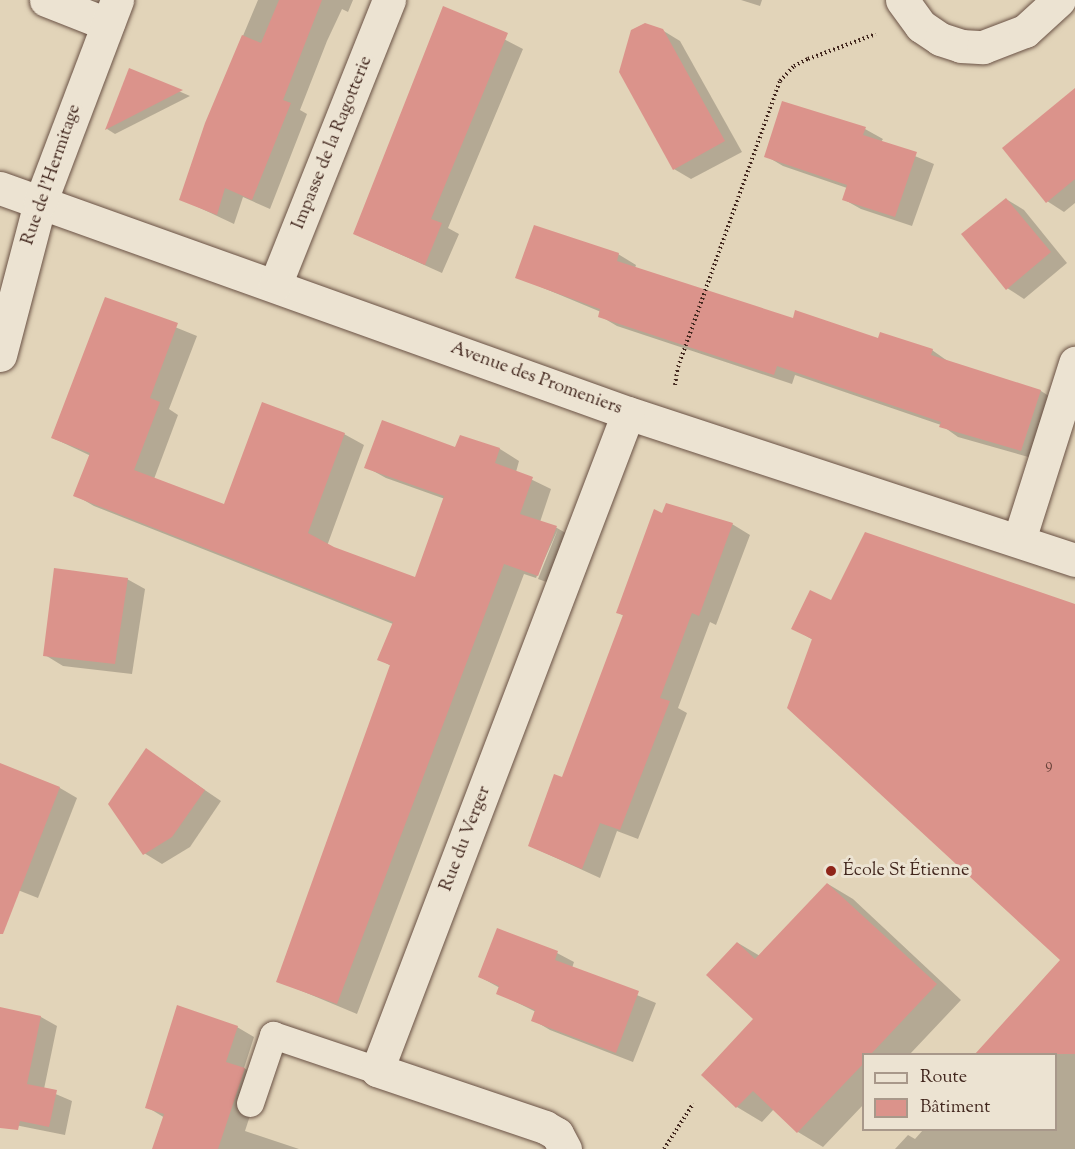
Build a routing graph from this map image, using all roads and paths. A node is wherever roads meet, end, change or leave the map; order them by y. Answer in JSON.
{"nodes":[{"id":1,"x":46,"y":0,"type":"edge"},
{"id":2,"x":389,"y":0,"type":"edge"},
{"id":3,"x":902,"y":0,"type":"edge"},
{"id":4,"x":1059,"y":0,"type":"edge"},
{"id":5,"x":112,"y":12,"type":"edge"},
{"id":6,"x":886,"y":31,"type":"dead end"},
{"id":7,"x":0,"y":188,"type":"edge"},
{"id":8,"x":40,"y":203,"type":"junction"},
{"id":9,"x":275,"y":285,"type":"junction"},
{"id":10,"x":0,"y":355,"type":"edge"},
{"id":11,"x":1075,"y":363,"type":"edge"},
{"id":12,"x":675,"y":386,"type":"dead end"},
{"id":13,"x":628,"y":412,"type":"junction"},
{"id":14,"x":1019,"y":540,"type":"junction"},
{"id":15,"x":1075,"y":560,"type":"edge"},
{"id":16,"x":377,"y":1070,"type":"junction"},
{"id":17,"x":250,"y":1103,"type":"dead end"},
{"id":18,"x":693,"y":1104,"type":"dead end"},
{"id":19,"x":565,"y":1149,"type":"edge"},
{"id":20,"x":664,"y":1149,"type":"edge"}],
"edges":[{"from":1,"to":5,"type":"street"},
{"from":2,"to":9,"type":"street","name":"Impasse de la Ragotterie"},
{"from":3,"to":4,"type":"street"},
{"from":5,"to":8,"type":"street","name":"Rue de l'Hermitage"},
{"from":6,"to":12,"type":"path"},
{"from":7,"to":8,"type":"street","name":"Avenue des Promeniers"},
{"from":8,"to":9,"type":"street","name":"Avenue des Promeniers"},
{"from":8,"to":10,"type":"street","name":"Rue de l'Hermitage"},
{"from":9,"to":13,"type":"street","name":"Avenue des Promeniers"},
{"from":11,"to":14,"type":"street"},
{"from":13,"to":14,"type":"street","name":"Avenue des Promeniers"},
{"from":13,"to":16,"type":"street","name":"Rue du Verger"},
{"from":14,"to":15,"type":"street","name":"Avenue des Promeniers"},
{"from":16,"to":17,"type":"lane"},
{"from":16,"to":19,"type":"street"},
{"from":18,"to":20,"type":"path"}]}
